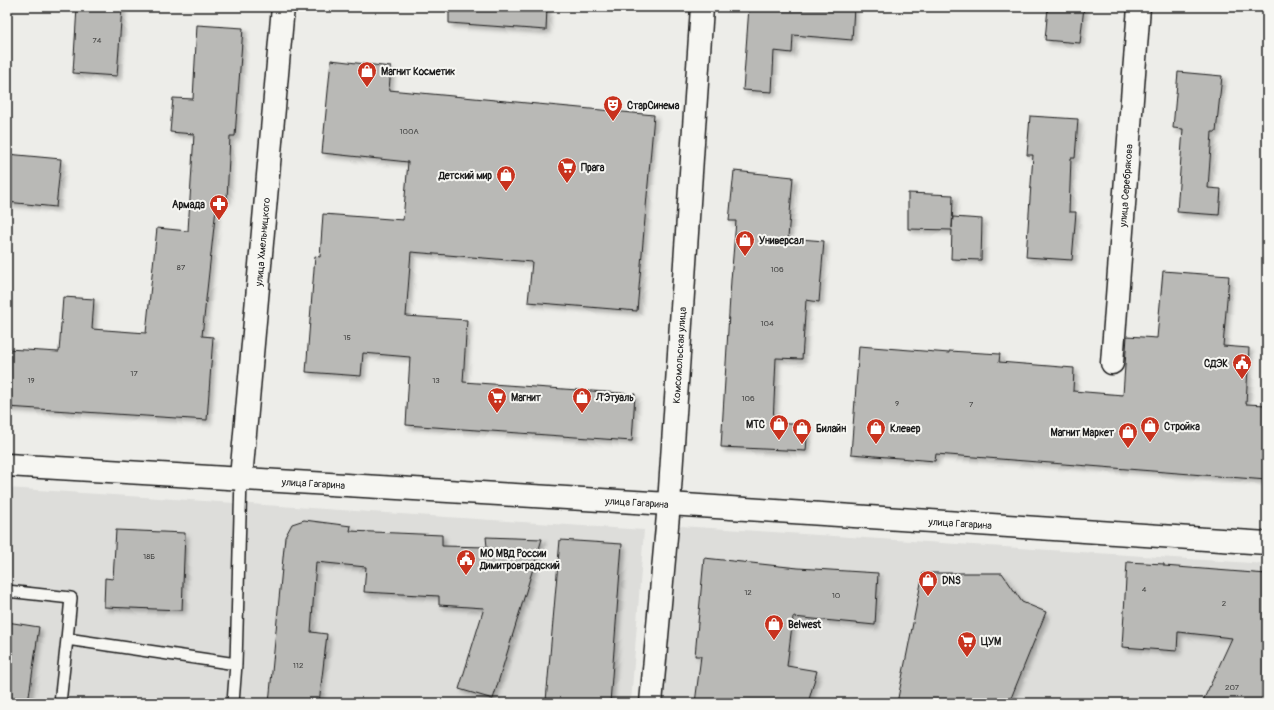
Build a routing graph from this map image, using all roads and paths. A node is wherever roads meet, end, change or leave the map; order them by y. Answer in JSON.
{"nodes":[{"id":1,"x":283,"y":7,"type":"edge"},
{"id":2,"x":702,"y":7,"type":"edge"},
{"id":3,"x":1139,"y":7,"type":"edge"},
{"id":4,"x":1112,"y":363,"type":"dead end"},
{"id":5,"x":7,"y":465,"type":"edge"},
{"id":6,"x":242,"y":478,"type":"junction"},
{"id":7,"x":669,"y":504,"type":"junction"},
{"id":8,"x":1267,"y":543,"type":"edge"},
{"id":9,"x":7,"y":591,"type":"edge"},
{"id":10,"x":67,"y":638,"type":"junction"},
{"id":11,"x":236,"y":664,"type":"junction"},
{"id":12,"x":60,"y":703,"type":"edge"},
{"id":13,"x":233,"y":703,"type":"edge"},
{"id":14,"x":652,"y":703,"type":"edge"}],
"edges":[{"from":1,"to":6,"type":"street","name":"улица Хмельницкого"},
{"from":2,"to":7,"type":"street","name":"Комсомольская улица"},
{"from":3,"to":4,"type":"street","name":"улица Серебрякова"},
{"from":5,"to":6,"type":"street","name":"улица Гагарина"},
{"from":6,"to":7,"type":"street","name":"улица Гагарина"},
{"from":6,"to":11,"type":"lane"},
{"from":7,"to":8,"type":"street","name":"улица Гагарина"},
{"from":7,"to":14,"type":"street","name":"Комсомольская улица"},
{"from":9,"to":10,"type":"lane"},
{"from":10,"to":11,"type":"lane"},
{"from":10,"to":12,"type":"lane"},
{"from":11,"to":13,"type":"lane"}]}
